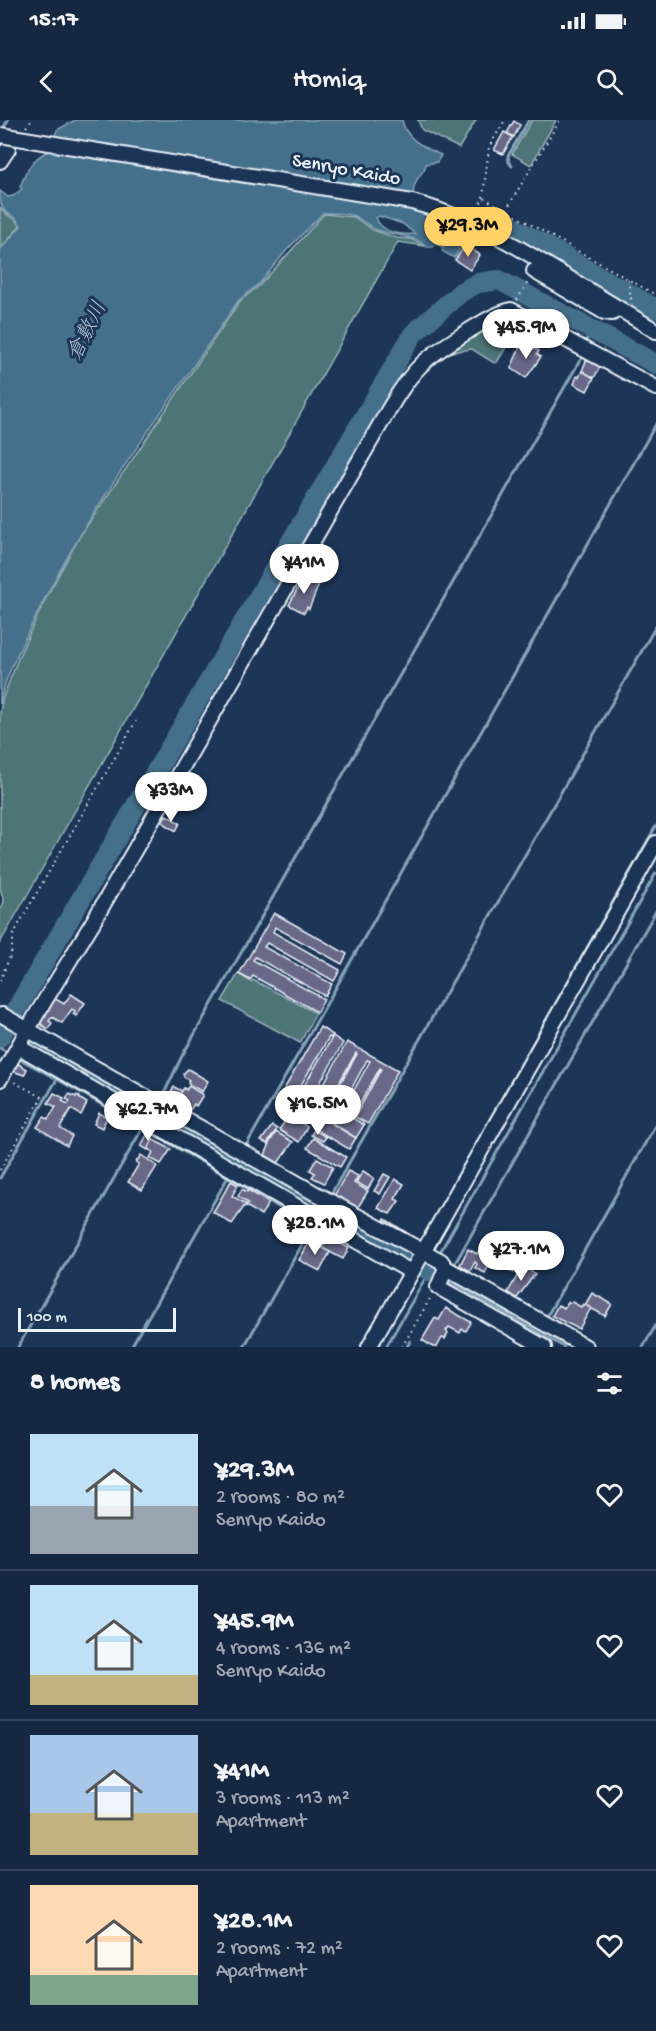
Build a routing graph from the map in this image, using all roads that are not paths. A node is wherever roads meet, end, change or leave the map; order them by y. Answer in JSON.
{"nodes":[{"id":1,"x":0,"y":135,"type":"edge"},
{"id":2,"x":656,"y":331,"type":"edge"},
{"id":3,"x":656,"y":388,"type":"edge"},
{"id":4,"x":656,"y":843,"type":"edge"},
{"id":5,"x":2,"y":1015,"type":"dead end"},
{"id":6,"x":24,"y":1026,"type":"junction"},
{"id":7,"x":15,"y":1052,"type":"junction"},
{"id":8,"x":1,"y":1077,"type":"edge"},
{"id":9,"x":435,"y":1260,"type":"junction"},
{"id":10,"x":411,"y":1272,"type":"junction"},
{"id":11,"x":369,"y":1347,"type":"edge"},
{"id":12,"x":544,"y":1347,"type":"edge"},
{"id":13,"x":586,"y":1347,"type":"edge"}],
"edges":[{"from":1,"to":2,"type":"street","name":"Senryo Kaido","bridge":true},
{"from":3,"to":6,"type":"street"},
{"from":4,"to":9,"type":"street"},
{"from":5,"to":6,"type":"street"},
{"from":6,"to":7,"type":"street"},
{"from":6,"to":9,"type":"street"},
{"from":7,"to":8,"type":"street"},
{"from":7,"to":10,"type":"street"},
{"from":9,"to":10,"type":"street"},
{"from":9,"to":12,"type":"street"},
{"from":9,"to":13,"type":"street"},
{"from":10,"to":11,"type":"street"}]}
